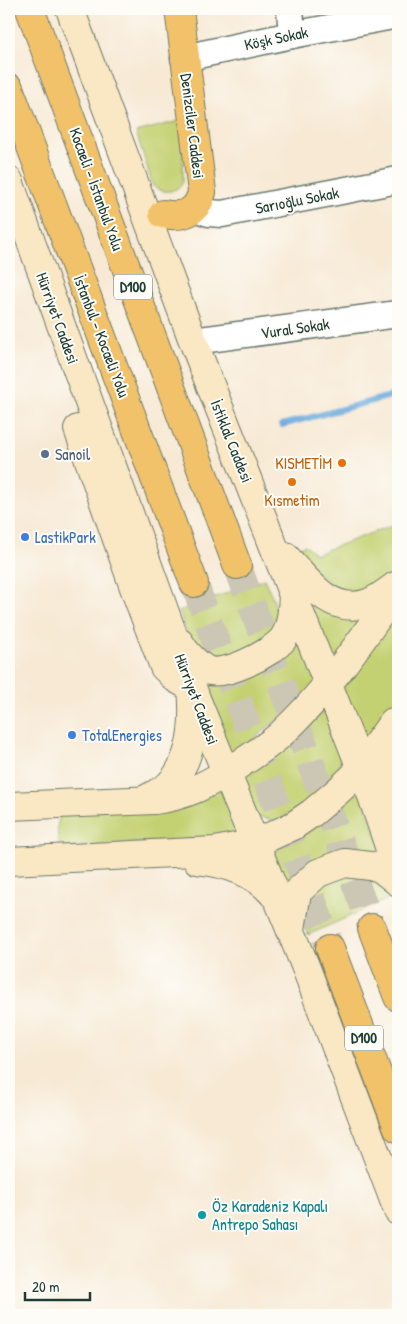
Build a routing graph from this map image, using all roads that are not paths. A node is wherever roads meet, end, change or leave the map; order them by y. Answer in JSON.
{"nodes":[{"id":1,"x":30,"y":9,"type":"edge"},
{"id":2,"x":70,"y":9,"type":"edge"},
{"id":3,"x":178,"y":9,"type":"edge"},
{"id":4,"x":290,"y":9,"type":"edge"},
{"id":5,"x":398,"y":15,"type":"edge"},
{"id":6,"x":292,"y":35,"type":"junction"},
{"id":7,"x":184,"y":58,"type":"junction"},
{"id":8,"x":9,"y":88,"type":"edge"},
{"id":9,"x":398,"y":180,"type":"edge"},
{"id":10,"x":9,"y":181,"type":"edge"},
{"id":11,"x":140,"y":194,"type":"junction"},
{"id":12,"x":195,"y":208,"type":"junction"},
{"id":13,"x":9,"y":231,"type":"edge"},
{"id":14,"x":398,"y":314,"type":"edge"},
{"id":15,"x":192,"y":341,"type":"junction"},
{"id":16,"x":272,"y":540,"type":"junction"},
{"id":17,"x":237,"y":565,"type":"tunnel mouth"},
{"id":18,"x":194,"y":584,"type":"tunnel mouth"},
{"id":19,"x":398,"y":584,"type":"edge"},
{"id":20,"x":398,"y":588,"type":"edge"},
{"id":21,"x":293,"y":594,"type":"junction"},
{"id":22,"x":166,"y":617,"type":"junction"},
{"id":23,"x":328,"y":684,"type":"junction"},
{"id":24,"x":192,"y":688,"type":"junction"},
{"id":25,"x":307,"y":708,"type":"junction"},
{"id":26,"x":396,"y":719,"type":"edge"},
{"id":27,"x":344,"y":724,"type":"junction"},
{"id":28,"x":360,"y":766,"type":"junction"},
{"id":29,"x":337,"y":792,"type":"junction"},
{"id":30,"x":235,"y":795,"type":"junction"},
{"id":31,"x":144,"y":800,"type":"junction"},
{"id":32,"x":9,"y":806,"type":"edge"},
{"id":33,"x":293,"y":826,"type":"junction"},
{"id":34,"x":386,"y":836,"type":"junction"},
{"id":35,"x":256,"y":843,"type":"junction"},
{"id":36,"x":150,"y":854,"type":"junction"},
{"id":37,"x":9,"y":861,"type":"edge"},
{"id":38,"x":398,"y":873,"type":"edge"},
{"id":39,"x":398,"y":882,"type":"edge"},
{"id":40,"x":279,"y":900,"type":"junction"},
{"id":41,"x":372,"y":928,"type":"tunnel mouth"},
{"id":42,"x":291,"y":931,"type":"junction"},
{"id":43,"x":330,"y":948,"type":"tunnel mouth"},
{"id":44,"x":398,"y":997,"type":"edge"},
{"id":45,"x":398,"y":1128,"type":"edge"},
{"id":46,"x":398,"y":1211,"type":"edge"}],
"edges":[{"from":1,"to":17,"type":"main road","name":"Kocaeli - İstanbul Yolu","number":"D100"},
{"from":2,"to":11,"type":"main road","name":"İstiklal Caddesi"},
{"from":3,"to":7,"type":"main road","name":"Denizciler Caddesi"},
{"from":4,"to":6,"type":"street"},
{"from":5,"to":6,"type":"street","name":"Köşk Sokak"},
{"from":6,"to":7,"type":"street","name":"Köşk Sokak"},
{"from":7,"to":12,"type":"main road","name":"Denizciler Caddesi"},
{"from":8,"to":18,"type":"main road","name":"İstanbul - Kocaeli Yolu"},
{"from":9,"to":12,"type":"street","name":"Sarıoğlu Sokak"},
{"from":10,"to":22,"type":"main road","name":"Hürriyet Caddesi"},
{"from":11,"to":12,"type":"main road"},
{"from":11,"to":15,"type":"main road","name":"İstiklal Caddesi"},
{"from":13,"to":24,"type":"main road"},
{"from":14,"to":15,"type":"street","name":"Vural Sokak"},
{"from":15,"to":16,"type":"main road","name":"İstiklal Caddesi"},
{"from":16,"to":19,"type":"main road"},
{"from":16,"to":21,"type":"main road","name":"İstiklal Caddesi"},
{"from":20,"to":23,"type":"main road"},
{"from":21,"to":22,"type":"main road"},
{"from":21,"to":23,"type":"main road","name":"İstiklal Caddesi"},
{"from":22,"to":24,"type":"main road","name":"Hürriyet Caddesi"},
{"from":23,"to":25,"type":"main road"},
{"from":23,"to":27,"type":"main road","name":"İstiklal Caddesi"},
{"from":24,"to":30,"type":"main road","name":"Hürriyet Caddesi"},
{"from":24,"to":31,"type":"main road"},
{"from":25,"to":27,"type":"main road"},
{"from":25,"to":30,"type":"main road"},
{"from":26,"to":28,"type":"main road"},
{"from":26,"to":34,"type":"main road"},
{"from":27,"to":28,"type":"main road","name":"İstiklal Caddesi"},
{"from":27,"to":29,"type":"main road"},
{"from":28,"to":29,"type":"main road"},
{"from":28,"to":34,"type":"main road","name":"İstiklal Caddesi"},
{"from":29,"to":33,"type":"main road"},
{"from":30,"to":31,"type":"main road"},
{"from":30,"to":33,"type":"main road"},
{"from":30,"to":35,"type":"main road","name":"Hürriyet Caddesi"},
{"from":31,"to":32,"type":"main road"},
{"from":33,"to":35,"type":"main road"},
{"from":34,"to":38,"type":"main road","name":"İstiklal Caddesi"},
{"from":35,"to":36,"type":"main road"},
{"from":35,"to":40,"type":"main road","name":"Hürriyet Caddesi"},
{"from":36,"to":37,"type":"main road"},
{"from":36,"to":40,"type":"main road"},
{"from":39,"to":42,"type":"main road"},
{"from":40,"to":42,"type":"main road","name":"Hürriyet Caddesi"},
{"from":41,"to":44,"type":"main road"},
{"from":42,"to":46,"type":"main road","name":"Hürriyet Caddesi"},
{"from":43,"to":45,"type":"main road","number":"D100"}]}
